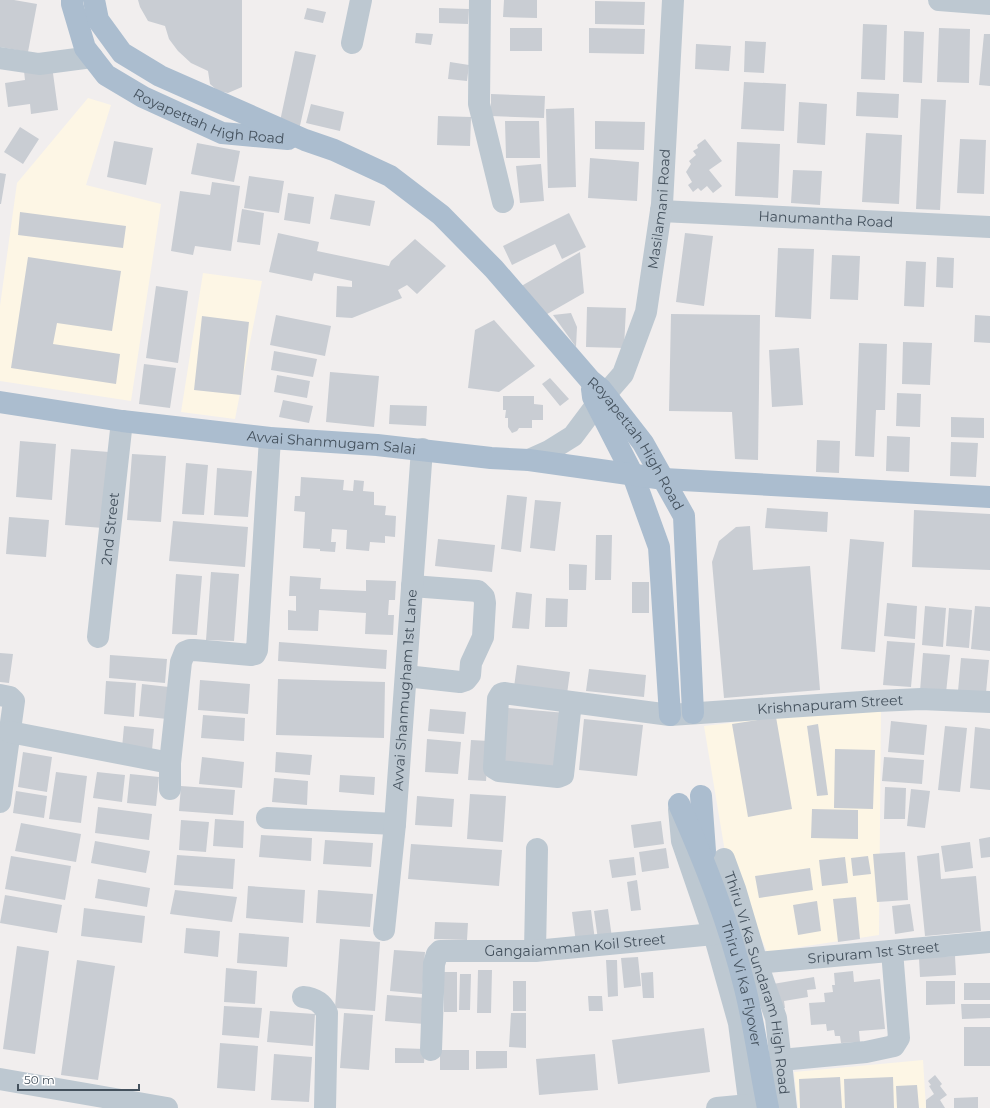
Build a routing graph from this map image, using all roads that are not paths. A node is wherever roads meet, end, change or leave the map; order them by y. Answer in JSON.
{"nodes":[{"id":1,"x":72,"y":0,"type":"edge"},
{"id":2,"x":94,"y":0,"type":"edge"},
{"id":3,"x":361,"y":0,"type":"edge"},
{"id":4,"x":480,"y":0,"type":"edge"},
{"id":5,"x":673,"y":0,"type":"edge"},
{"id":6,"x":939,"y":0,"type":"edge"},
{"id":7,"x":990,"y":4,"type":"edge"},
{"id":8,"x":352,"y":43,"type":"dead end"},
{"id":9,"x":92,"y":57,"type":"junction"},
{"id":10,"x":0,"y":58,"type":"edge"},
{"id":11,"x":305,"y":140,"type":"junction"},
{"id":12,"x":503,"y":202,"type":"dead end"},
{"id":13,"x":661,"y":211,"type":"junction"},
{"id":14,"x":990,"y":227,"type":"edge"},
{"id":15,"x":601,"y":399,"type":"junction"},
{"id":16,"x":0,"y":402,"type":"edge"},
{"id":17,"x":122,"y":421,"type":"junction"},
{"id":18,"x":270,"y":438,"type":"junction"},
{"id":19,"x":422,"y":450,"type":"junction"},
{"id":20,"x":528,"y":460,"type":"junction"},
{"id":21,"x":633,"y":475,"type":"junction"},
{"id":22,"x":664,"y":479,"type":"junction"},
{"id":23,"x":990,"y":497,"type":"edge"},
{"id":24,"x":412,"y":586,"type":"junction"},
{"id":25,"x":98,"y":636,"type":"dead end"},
{"id":26,"x":406,"y":676,"type":"junction"},
{"id":27,"x":0,"y":695,"type":"edge"},
{"id":28,"x":571,"y":702,"type":"junction"},
{"id":29,"x":990,"y":702,"type":"edge"},
{"id":30,"x":693,"y":713,"type":"junction"},
{"id":31,"x":670,"y":715,"type":"junction"},
{"id":32,"x":10,"y":732,"type":"junction"},
{"id":33,"x":170,"y":763,"type":"junction"},
{"id":34,"x":170,"y":789,"type":"dead end"},
{"id":35,"x":701,"y":796,"type":"dead end"},
{"id":36,"x":0,"y":802,"type":"edge"},
{"id":37,"x":679,"y":804,"type":"joint"},
{"id":38,"x":267,"y":818,"type":"dead end"},
{"id":39,"x":395,"y":824,"type":"junction"},
{"id":40,"x":537,"y":849,"type":"dead end"},
{"id":41,"x":714,"y":861,"type":"junction"},
{"id":42,"x":384,"y":930,"type":"dead end"},
{"id":43,"x":714,"y":934,"type":"junction"},
{"id":44,"x":990,"y":942,"type":"edge"},
{"id":45,"x":535,"y":951,"type":"junction"},
{"id":46,"x":892,"y":951,"type":"junction"},
{"id":47,"x":757,"y":963,"type":"junction"},
{"id":48,"x":303,"y":997,"type":"dead end"},
{"id":49,"x":431,"y":1050,"type":"dead end"},
{"id":50,"x":781,"y":1060,"type":"junction"},
{"id":51,"x":0,"y":1079,"type":"edge"},
{"id":52,"x":756,"y":1107,"type":"edge"},
{"id":53,"x":167,"y":1108,"type":"edge"},
{"id":54,"x":325,"y":1108,"type":"edge"},
{"id":55,"x":717,"y":1108,"type":"edge"},
{"id":56,"x":786,"y":1108,"type":"edge"}],
"edges":[{"from":1,"to":9,"type":"main road","name":"Royapettah High Road"},
{"from":2,"to":11,"type":"main road","name":"Royapettah High Road"},
{"from":3,"to":8,"type":"street"},
{"from":4,"to":12,"type":"street"},
{"from":5,"to":13,"type":"street","name":"Masilamani Road"},
{"from":6,"to":7,"type":"street"},
{"from":9,"to":10,"type":"street"},
{"from":9,"to":11,"type":"main road","name":"Royapettah High Road"},
{"from":11,"to":15,"type":"main road","name":"Royapettah High Road"},
{"from":13,"to":14,"type":"street","name":"Hanumantha Road"},
{"from":13,"to":15,"type":"street","name":"Masilamani Road"},
{"from":15,"to":20,"type":"street","name":"Masilamani Road"},
{"from":15,"to":21,"type":"main road","name":"Royapettah High Road"},
{"from":15,"to":22,"type":"main road","name":"Royapettah High Road"},
{"from":16,"to":17,"type":"main road","name":"Avvai Shanmugam Salai"},
{"from":17,"to":18,"type":"main road","name":"Avvai Shanmugam Salai"},
{"from":17,"to":25,"type":"street","name":"2nd Street"},
{"from":18,"to":19,"type":"main road","name":"Avvai Shanmugam Salai"},
{"from":18,"to":33,"type":"street"},
{"from":19,"to":20,"type":"main road","name":"Avvai Shanmugam Salai"},
{"from":19,"to":24,"type":"street","name":"Avvai Shanmugham 1st Lane"},
{"from":20,"to":21,"type":"main road","name":"Avvai Shanmugam Salai"},
{"from":21,"to":22,"type":"main road","name":"Avvai Shanmugam Salai"},
{"from":21,"to":31,"type":"main road","name":"Royapettah High Road"},
{"from":22,"to":23,"type":"main road","name":"Avvai Shanmugam Salai"},
{"from":22,"to":30,"type":"main road","name":"Royapettah High Road"},
{"from":24,"to":26,"type":"street","name":"Avvai Shanmugham 1st Lane"},
{"from":24,"to":26,"type":"street"},
{"from":26,"to":39,"type":"street","name":"Avvai Shanmugham 1st Lane"},
{"from":27,"to":32,"type":"street"},
{"from":28,"to":28,"type":"street","name":"Krishnapuram Street"},
{"from":28,"to":31,"type":"street","name":"Krishnapuram Street"},
{"from":29,"to":30,"type":"street","name":"Krishnapuram Street"},
{"from":30,"to":31,"type":"street","name":"Krishnapuram Street"},
{"from":32,"to":33,"type":"street"},
{"from":32,"to":36,"type":"street"},
{"from":33,"to":34,"type":"street"},
{"from":35,"to":41,"type":"main road","name":"Thiru Vi Ka Flyover"},
{"from":37,"to":41,"type":"main road","name":"Thiru Vi Ka Flyover"},
{"from":37,"to":43,"type":"street","name":"Thiru Vi Ka Sundaram High Road"},
{"from":38,"to":39,"type":"street"},
{"from":39,"to":42,"type":"street","name":"Avvai Shanmugham 1st Lane"},
{"from":40,"to":45,"type":"street"},
{"from":41,"to":47,"type":"street","name":"Thiru Vi Ka Sundaram High Road"},
{"from":41,"to":52,"type":"main road","name":"Thiru Vi Ka Flyover"},
{"from":43,"to":45,"type":"street","name":"Gangaiamman Koil Street"},
{"from":43,"to":52,"type":"street","name":"Thiru Vi Ka Sundaram High Road"},
{"from":44,"to":46,"type":"street","name":"Sripuram 1st Street"},
{"from":45,"to":49,"type":"street","name":"Gangaiamman Koil Street"},
{"from":46,"to":47,"type":"street","name":"Sripuram 1st Street"},
{"from":46,"to":50,"type":"street"},
{"from":47,"to":50,"type":"street","name":"Thiru Vi Ka Sundaram High Road"},
{"from":48,"to":54,"type":"street"},
{"from":50,"to":56,"type":"street","name":"Thiru Vi Ka Sundaram High Road"},
{"from":51,"to":53,"type":"street"},
{"from":52,"to":55,"type":"street"}]}
